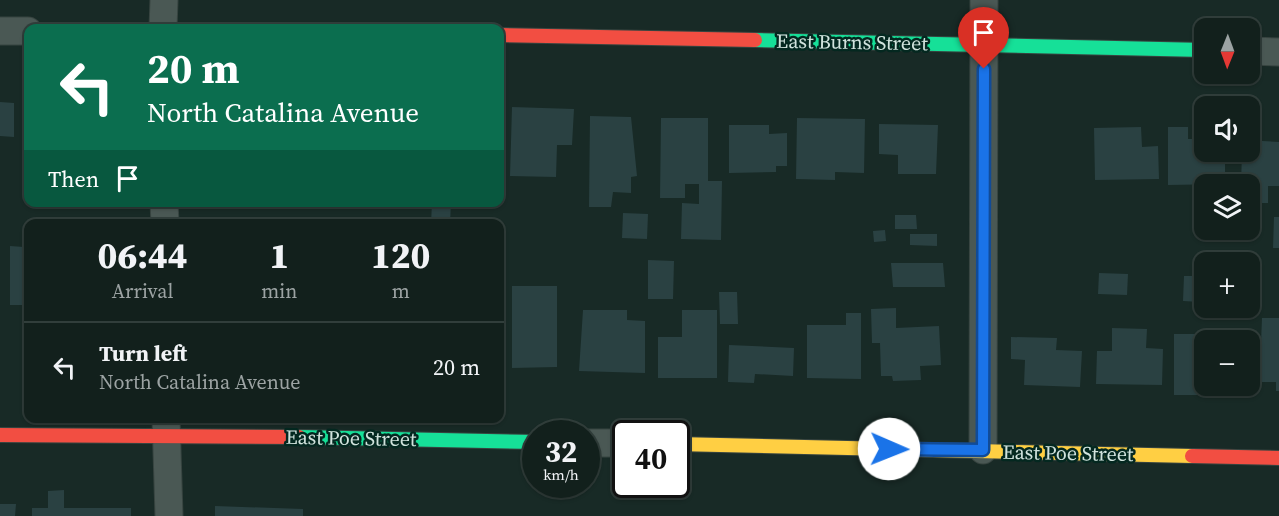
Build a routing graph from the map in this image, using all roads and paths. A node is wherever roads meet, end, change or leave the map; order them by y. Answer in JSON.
{"nodes":[{"id":1,"x":164,"y":0,"type":"edge"},
{"id":2,"x":984,"y":0,"type":"edge"},
{"id":3,"x":163,"y":24,"type":"edge"},
{"id":4,"x":0,"y":31,"type":"edge"},
{"id":5,"x":24,"y":31,"type":"edge"},
{"id":6,"x":504,"y":35,"type":"edge"},
{"id":7,"x":984,"y":45,"type":"junction"},
{"id":8,"x":1194,"y":50,"type":"edge"},
{"id":9,"x":1260,"y":51,"type":"edge"},
{"id":10,"x":1279,"y":52,"type":"edge"},
{"id":11,"x":167,"y":426,"type":"edge"},
{"id":12,"x":0,"y":435,"type":"edge"},
{"id":13,"x":522,"y":441,"type":"edge"},
{"id":14,"x":690,"y":444,"type":"edge"},
{"id":15,"x":983,"y":450,"type":"junction"},
{"id":16,"x":1279,"y":458,"type":"edge"},
{"id":17,"x":169,"y":516,"type":"edge"}],
"edges":[{"from":1,"to":3,"type":"street"},
{"from":2,"to":7,"type":"street"},
{"from":4,"to":5,"type":"street"},
{"from":6,"to":7,"type":"street","name":"East Burns Street"},
{"from":7,"to":8,"type":"street","name":"East Burns Street"},
{"from":7,"to":15,"type":"street"},
{"from":9,"to":10,"type":"street"},
{"from":11,"to":12,"type":"street","name":"East Poe Street"},
{"from":11,"to":13,"type":"street","name":"East Poe Street"},
{"from":11,"to":17,"type":"street"},
{"from":14,"to":15,"type":"street","name":"East Poe Street"},
{"from":15,"to":16,"type":"street","name":"East Poe Street"}]}
